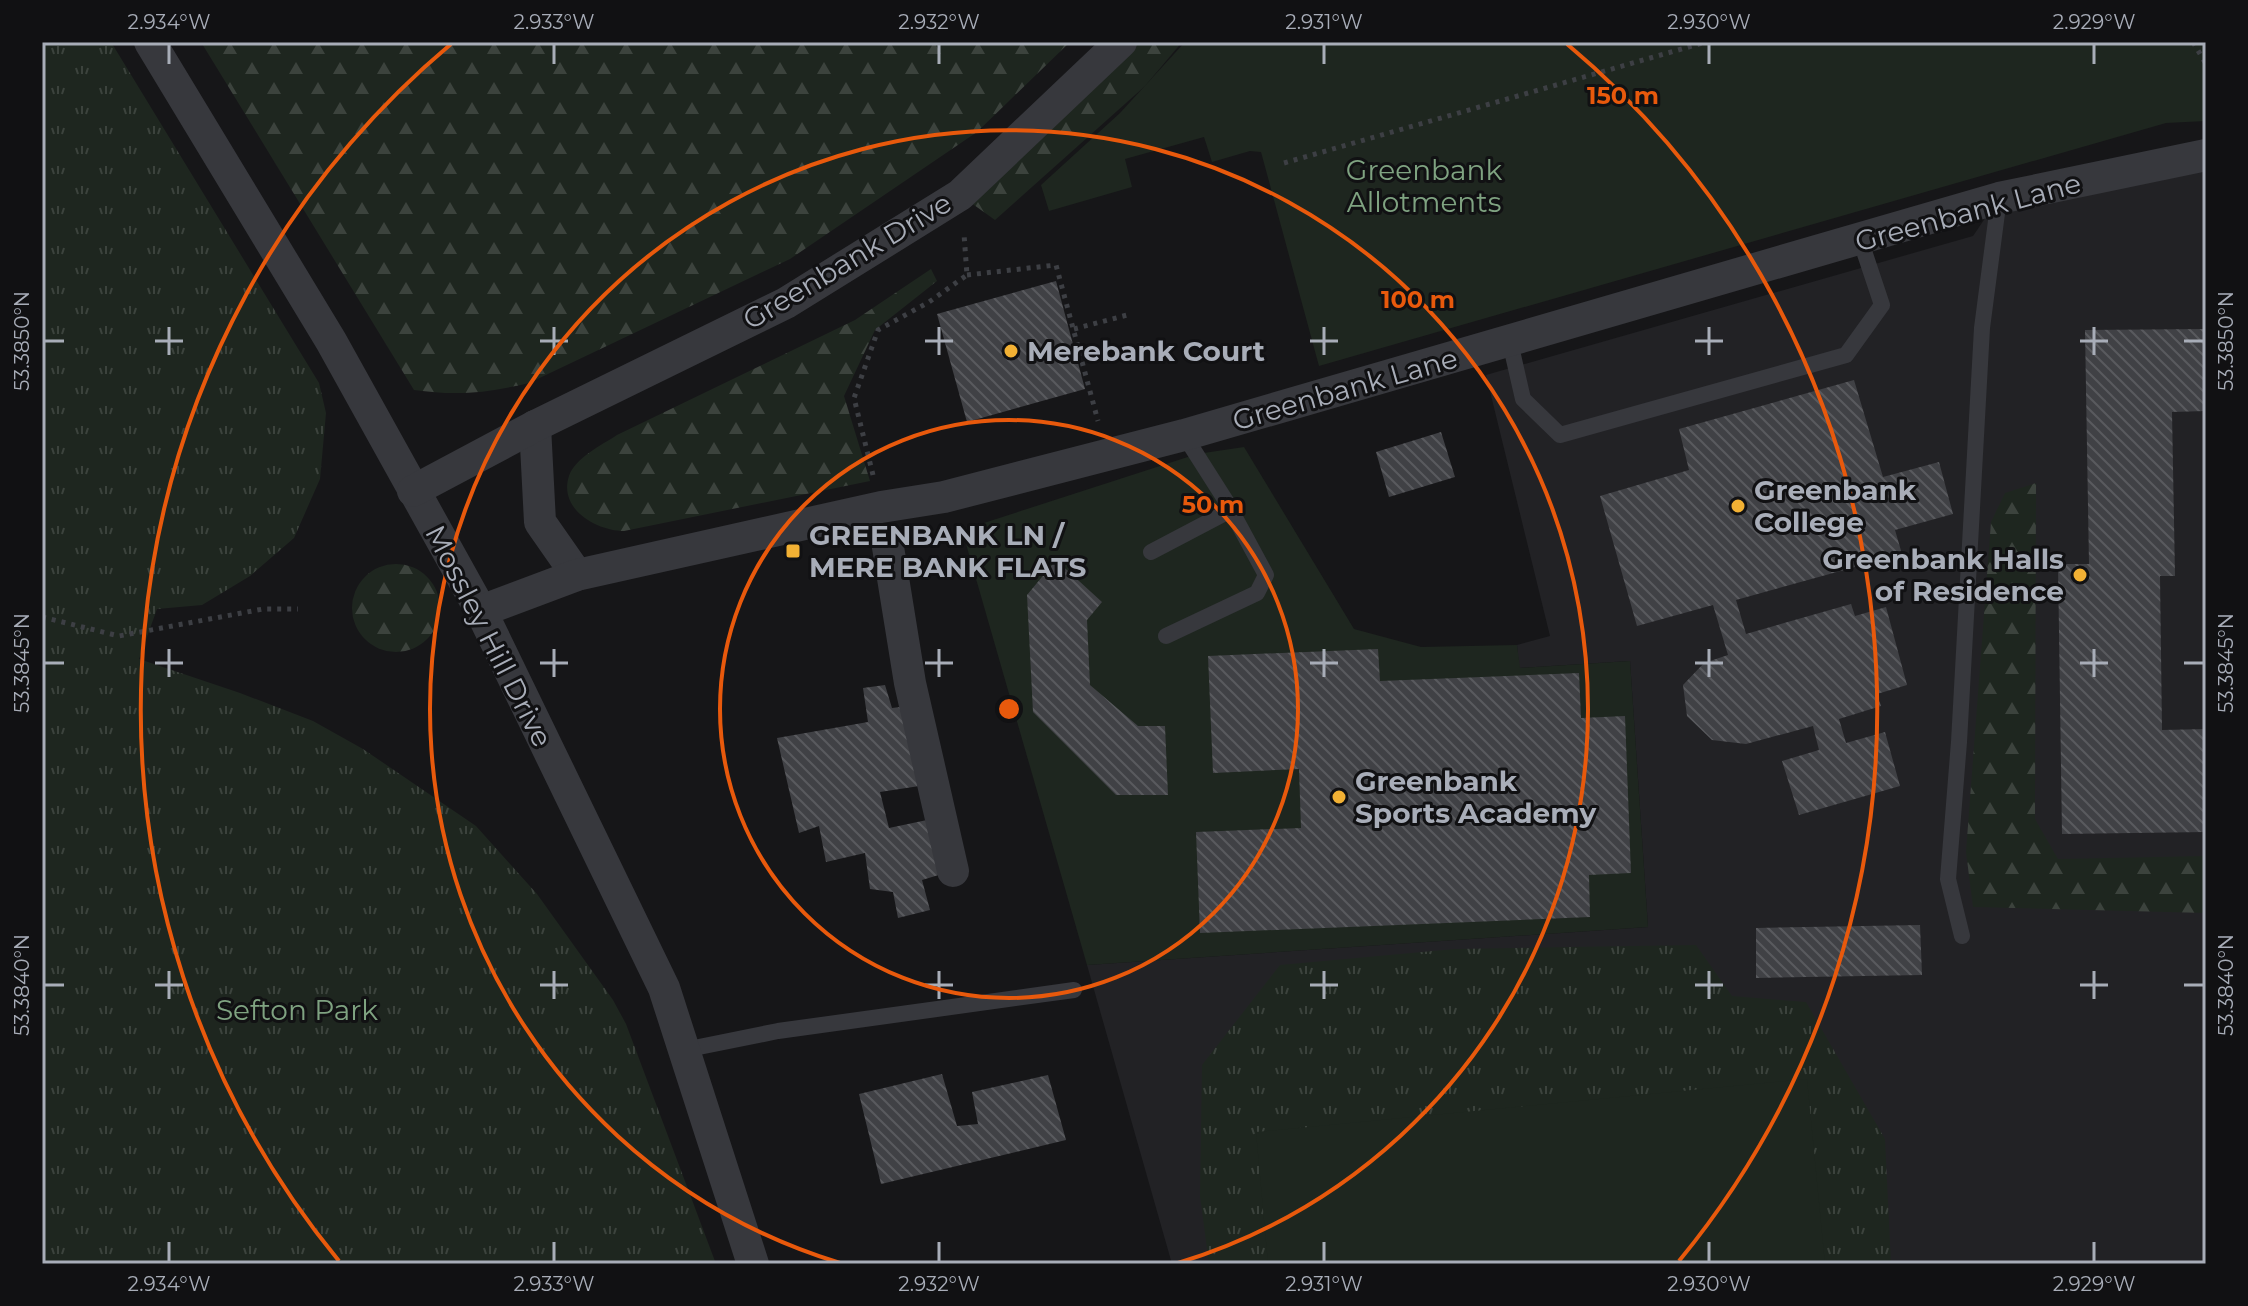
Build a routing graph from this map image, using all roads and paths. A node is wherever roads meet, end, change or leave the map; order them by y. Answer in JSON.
{"nodes":[{"id":1,"x":150,"y":42,"type":"edge"},
{"id":2,"x":1121,"y":42,"type":"edge"},
{"id":3,"x":1706,"y":42,"type":"edge"},
{"id":4,"x":2193,"y":42,"type":"edge"},
{"id":5,"x":2206,"y":64,"type":"edge"},
{"id":6,"x":2206,"y":155,"type":"edge"},
{"id":7,"x":1284,"y":163,"type":"dead end"},
{"id":8,"x":960,"y":195,"type":"junction"},
{"id":9,"x":1999,"y":198,"type":"junction"},
{"id":10,"x":1860,"y":239,"type":"junction"},
{"id":11,"x":967,"y":275,"type":"junction"},
{"id":12,"x":1131,"y":314,"type":"dead end"},
{"id":13,"x":1074,"y":329,"type":"junction"},
{"id":14,"x":1510,"y":342,"type":"junction"},
{"id":15,"x":535,"y":426,"type":"junction"},
{"id":16,"x":1184,"y":435,"type":"junction"},
{"id":17,"x":1108,"y":455,"type":"junction"},
{"id":18,"x":413,"y":491,"type":"junction"},
{"id":19,"x":1231,"y":510,"type":"junction"},
{"id":20,"x":884,"y":524,"type":"junction"},
{"id":21,"x":1151,"y":552,"type":"dead end"},
{"id":22,"x":577,"y":575,"type":"junction"},
{"id":23,"x":298,"y":609,"type":"dead end"},
{"id":24,"x":481,"y":611,"type":"junction"},
{"id":25,"x":42,"y":617,"type":"edge"},
{"id":26,"x":1166,"y":636,"type":"dead end"},
{"id":27,"x":953,"y":871,"type":"dead end"},
{"id":28,"x":1962,"y":936,"type":"dead end"},
{"id":29,"x":1074,"y":990,"type":"dead end"},
{"id":30,"x":684,"y":1050,"type":"junction"},
{"id":31,"x":753,"y":1264,"type":"edge"}],
"edges":[{"from":1,"to":18,"type":"street","name":"Mossley Hill Drive"},
{"from":2,"to":8,"type":"street","name":"Greenbank Drive"},
{"from":3,"to":7,"type":"path"},
{"from":4,"to":5,"type":"path"},
{"from":6,"to":9,"type":"street","name":"Greenbank Lane"},
{"from":8,"to":11,"type":"path"},
{"from":8,"to":15,"type":"street","name":"Greenbank Drive"},
{"from":9,"to":10,"type":"street","name":"Greenbank Lane"},
{"from":9,"to":28,"type":"lane"},
{"from":10,"to":14,"type":"street","name":"Greenbank Lane"},
{"from":10,"to":14,"type":"lane"},
{"from":11,"to":13,"type":"path"},
{"from":11,"to":20,"type":"path"},
{"from":12,"to":13,"type":"path"},
{"from":13,"to":17,"type":"path"},
{"from":14,"to":16,"type":"street","name":"Greenbank Lane"},
{"from":15,"to":18,"type":"street","name":"Greenbank Drive"},
{"from":15,"to":22,"type":"street"},
{"from":16,"to":17,"type":"street","name":"Greenbank Lane"},
{"from":16,"to":19,"type":"lane"},
{"from":17,"to":20,"type":"street","name":"Greenbank Lane"},
{"from":18,"to":24,"type":"street","name":"Mossley Hill Drive"},
{"from":19,"to":21,"type":"lane"},
{"from":19,"to":26,"type":"lane"},
{"from":20,"to":22,"type":"street","name":"Greenbank Lane"},
{"from":20,"to":27,"type":"street"},
{"from":22,"to":24,"type":"street","name":"Greenbank Lane"},
{"from":23,"to":25,"type":"path"},
{"from":24,"to":30,"type":"street","name":"Mossley Hill Drive"},
{"from":29,"to":30,"type":"lane"},
{"from":30,"to":31,"type":"street","name":"Mossley Hill Drive"}]}
